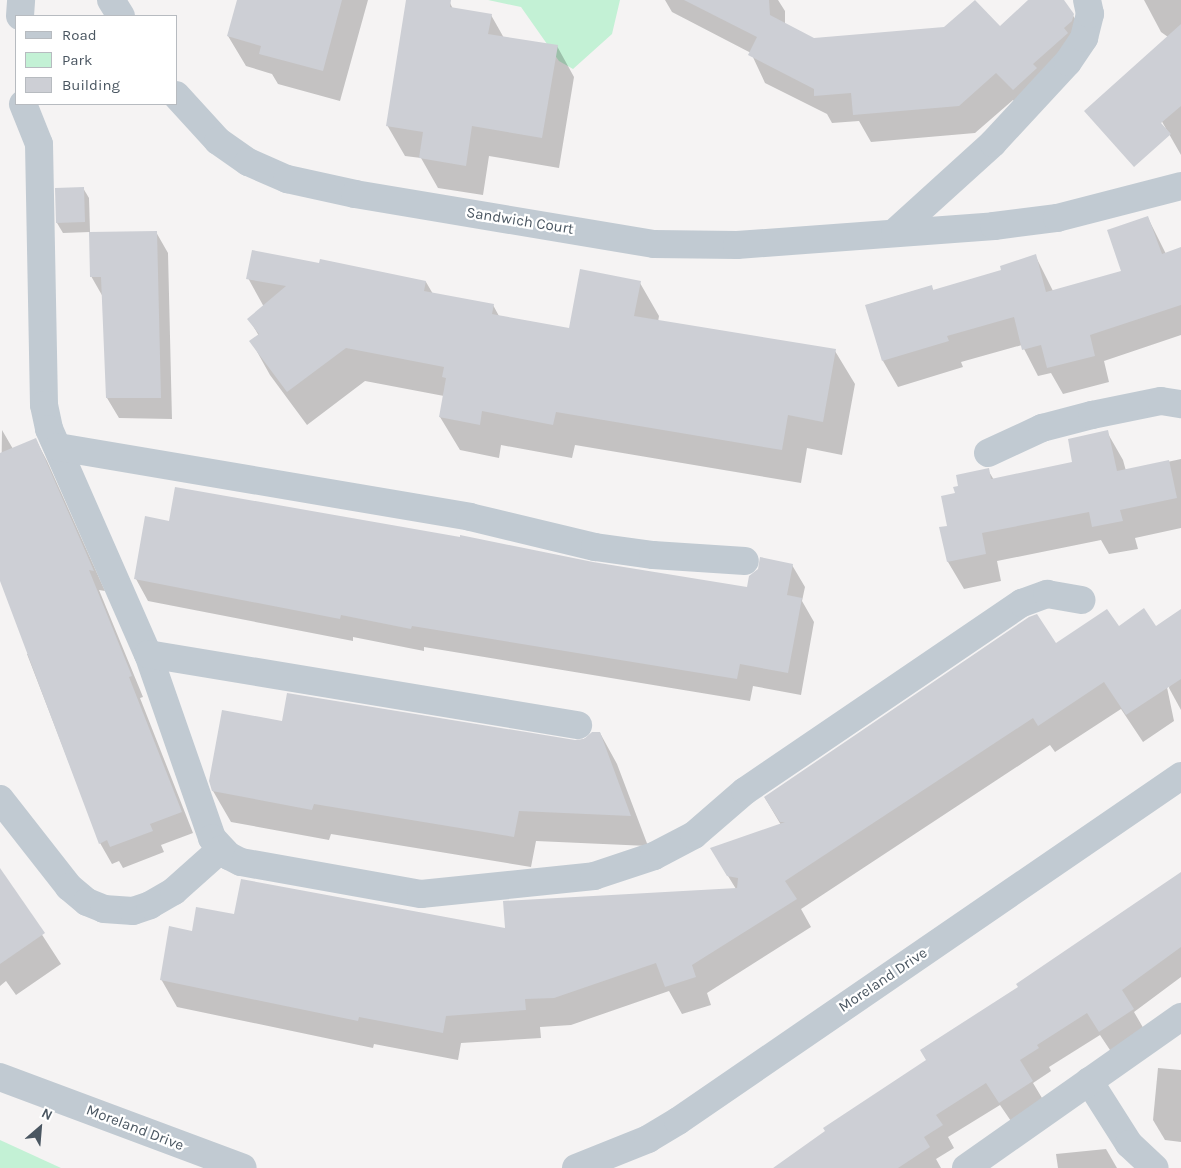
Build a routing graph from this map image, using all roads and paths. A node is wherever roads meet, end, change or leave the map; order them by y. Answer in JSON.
{"nodes":[{"id":1,"x":21,"y":0,"type":"edge"},
{"id":2,"x":111,"y":0,"type":"edge"},
{"id":3,"x":1087,"y":0,"type":"edge"},
{"id":4,"x":20,"y":15,"type":"edge"},
{"id":5,"x":120,"y":15,"type":"edge"},
{"id":6,"x":178,"y":96,"type":"edge"},
{"id":7,"x":23,"y":105,"type":"edge"},
{"id":8,"x":1181,"y":186,"type":"edge"},
{"id":9,"x":895,"y":232,"type":"junction"},
{"id":10,"x":1174,"y":397,"type":"edge"},
{"id":11,"x":58,"y":447,"type":"junction"},
{"id":12,"x":988,"y":452,"type":"dead end"},
{"id":13,"x":745,"y":561,"type":"dead end"},
{"id":14,"x":1081,"y":600,"type":"dead end"},
{"id":15,"x":148,"y":654,"type":"junction"},
{"id":16,"x":578,"y":726,"type":"dead end"},
{"id":17,"x":1181,"y":776,"type":"edge"},
{"id":18,"x":0,"y":799,"type":"edge"},
{"id":19,"x":220,"y":850,"type":"junction"},
{"id":20,"x":1181,"y":1017,"type":"edge"},
{"id":21,"x":0,"y":1077,"type":"edge"},
{"id":22,"x":1089,"y":1081,"type":"junction"},
{"id":23,"x":243,"y":1168,"type":"edge"},
{"id":24,"x":576,"y":1168,"type":"edge"},
{"id":25,"x":966,"y":1168,"type":"edge"},
{"id":26,"x":1155,"y":1168,"type":"edge"}],
"edges":[{"from":1,"to":4,"type":"street"},
{"from":2,"to":5,"type":"street"},
{"from":3,"to":9,"type":"street"},
{"from":6,"to":9,"type":"street","name":"Sandwich Court"},
{"from":7,"to":11,"type":"street"},
{"from":8,"to":9,"type":"street","name":"Sandwich Court"},
{"from":10,"to":12,"type":"street"},
{"from":11,"to":13,"type":"street"},
{"from":11,"to":15,"type":"street"},
{"from":14,"to":19,"type":"street"},
{"from":15,"to":16,"type":"street"},
{"from":15,"to":19,"type":"street"},
{"from":17,"to":24,"type":"street","name":"Moreland Drive"},
{"from":18,"to":19,"type":"street"},
{"from":20,"to":22,"type":"street"},
{"from":21,"to":23,"type":"street","name":"Moreland Drive"},
{"from":22,"to":25,"type":"street"},
{"from":22,"to":26,"type":"street"}]}
